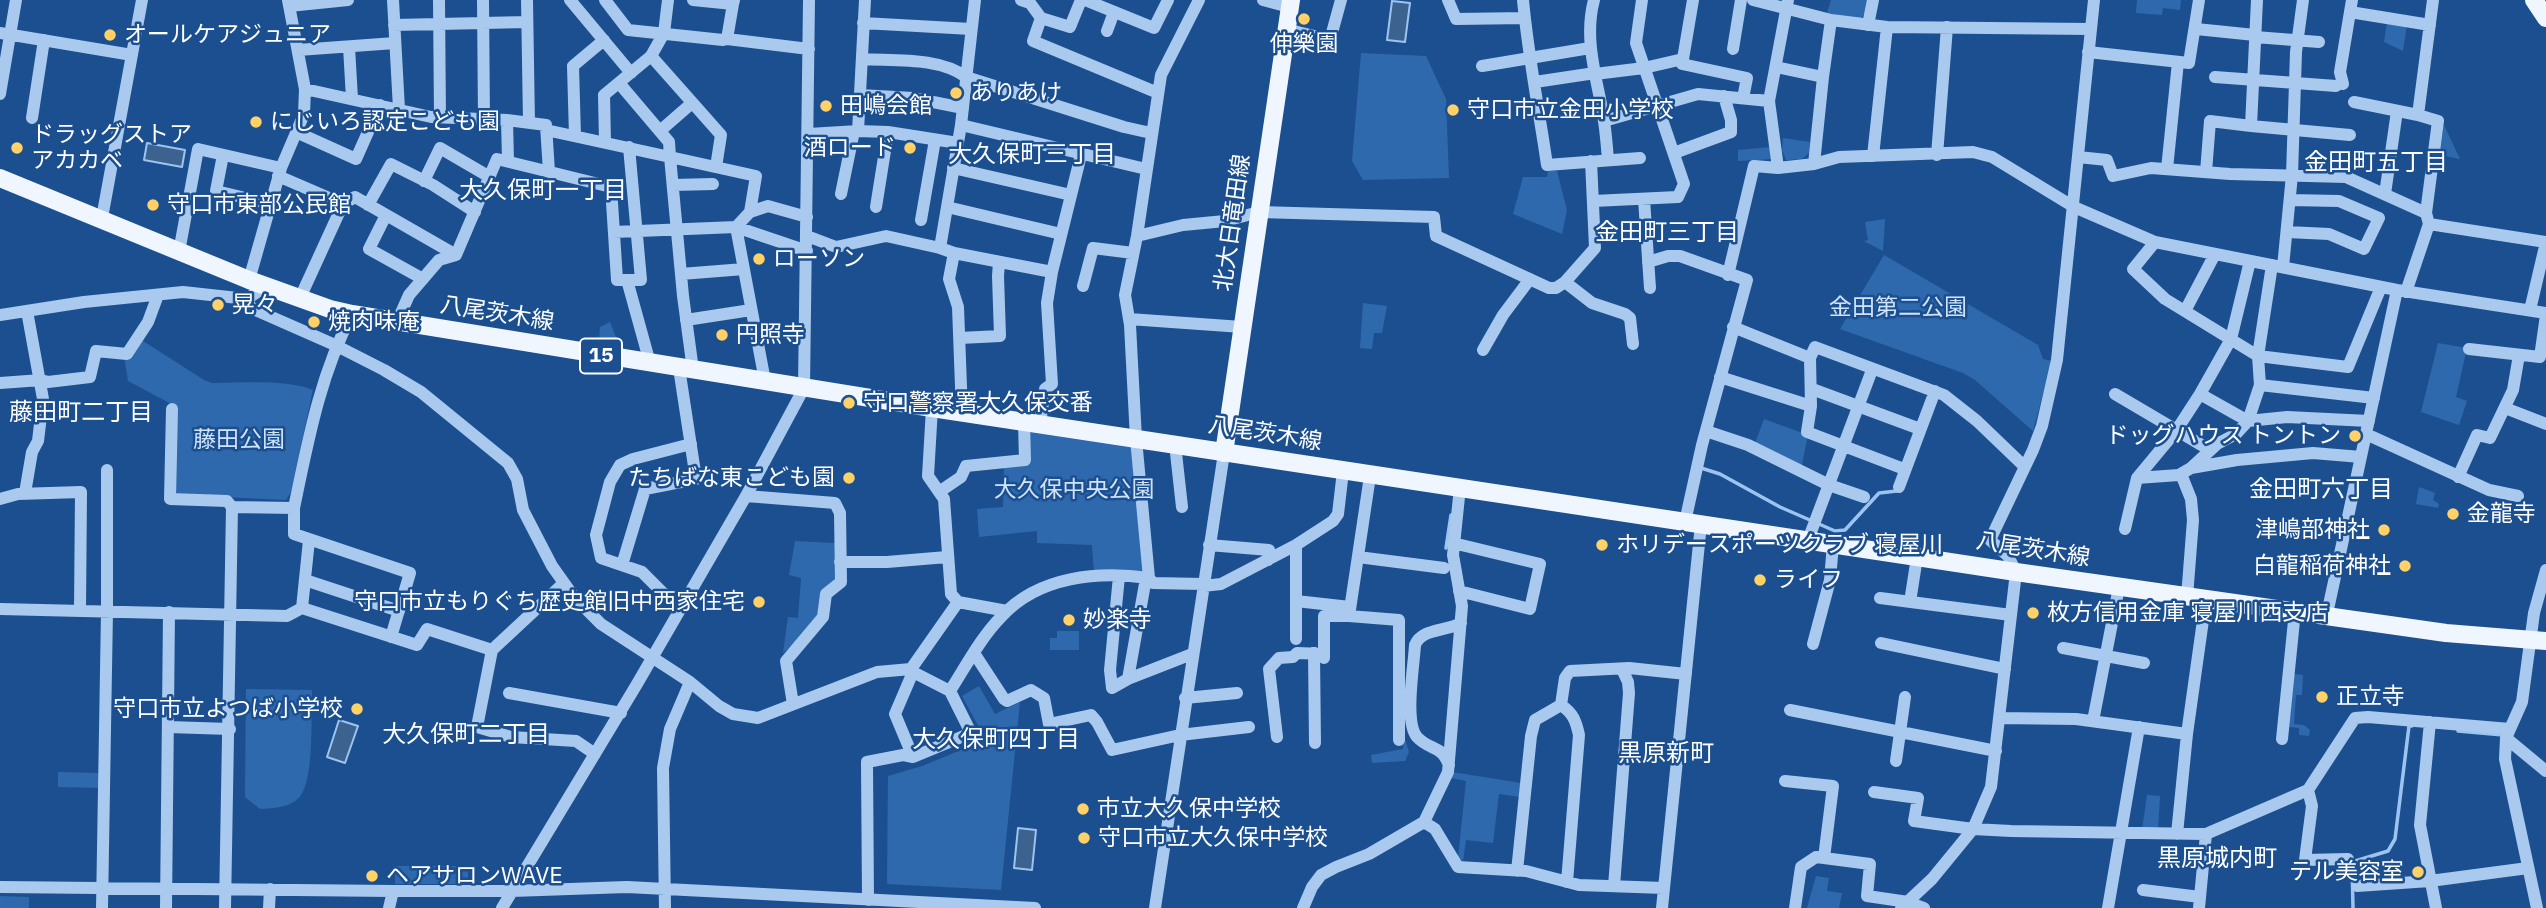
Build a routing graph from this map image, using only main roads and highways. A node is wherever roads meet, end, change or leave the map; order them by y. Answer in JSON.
{"nodes":[{"id":1,"x":2534,"y":0,"type":"edge"},
{"id":2,"x":1290,"y":4,"type":"edge"},
{"id":3,"x":2546,"y":19,"type":"edge"},
{"id":4,"x":0,"y":178,"type":"edge"},
{"id":5,"x":1224,"y":453,"type":"junction"},
{"id":6,"x":2538,"y":641,"type":"edge"}],
"edges":[{"from":1,"to":3,"type":"main road"},
{"from":2,"to":5,"type":"main road","name":"北大日竜田線"},
{"from":4,"to":5,"type":"main road","name":"八尾茨木線","number":"15"},
{"from":5,"to":6,"type":"main road","name":"八尾茨木線","number":"15"}]}
